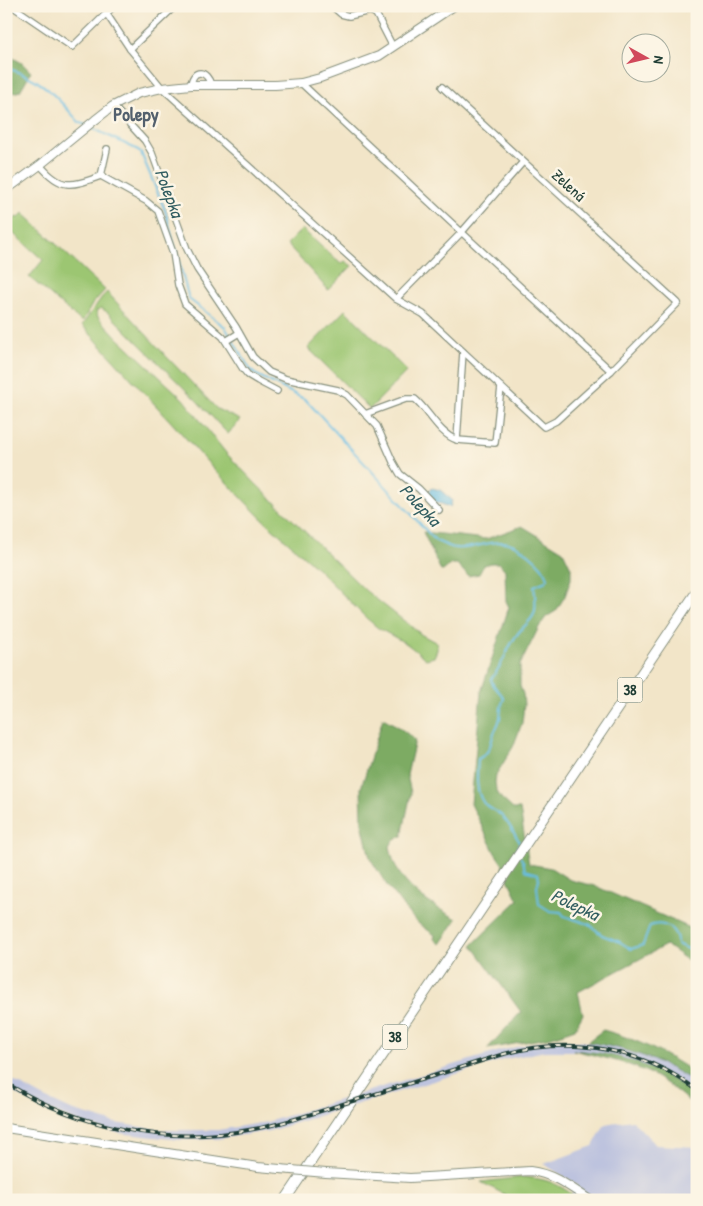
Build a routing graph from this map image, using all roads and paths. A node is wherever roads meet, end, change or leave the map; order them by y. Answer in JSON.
{"nodes":[{"id":1,"x":12,"y":6,"type":"edge"},
{"id":2,"x":114,"y":6,"type":"edge"},
{"id":3,"x":175,"y":6,"type":"edge"},
{"id":4,"x":332,"y":6,"type":"edge"},
{"id":5,"x":454,"y":6,"type":"edge"},
{"id":6,"x":106,"y":13,"type":"junction"},
{"id":7,"x":393,"y":47,"type":"junction"},
{"id":8,"x":130,"y":49,"type":"junction"},
{"id":9,"x":301,"y":83,"type":"junction"},
{"id":10,"x":191,"y":85,"type":"junction"},
{"id":11,"x":211,"y":85,"type":"junction"},
{"id":12,"x":442,"y":87,"type":"dead end"},
{"id":13,"x":162,"y":88,"type":"junction"},
{"id":14,"x":113,"y":106,"type":"junction"},
{"id":15,"x":108,"y":149,"type":"dead end"},
{"id":16,"x":523,"y":162,"type":"junction"},
{"id":17,"x":40,"y":165,"type":"junction"},
{"id":18,"x":101,"y":176,"type":"junction"},
{"id":19,"x":6,"y":190,"type":"edge"},
{"id":20,"x":461,"y":233,"type":"junction"},
{"id":21,"x":396,"y":299,"type":"junction"},
{"id":22,"x":237,"y":334,"type":"junction"},
{"id":23,"x":228,"y":340,"type":"junction"},
{"id":24,"x":463,"y":352,"type":"junction"},
{"id":25,"x":611,"y":372,"type":"junction"},
{"id":26,"x":501,"y":386,"type":"junction"},
{"id":27,"x":277,"y":391,"type":"dead end"},
{"id":28,"x":365,"y":414,"type":"junction"},
{"id":29,"x":457,"y":440,"type":"junction"},
{"id":30,"x":439,"y":510,"type":"dead end"},
{"id":31,"x":697,"y":591,"type":"edge"},
{"id":32,"x":6,"y":1128,"type":"edge"},
{"id":33,"x":285,"y":1200,"type":"edge"},
{"id":34,"x":590,"y":1200,"type":"edge"}],
"edges":[{"from":1,"to":6,"type":"street"},
{"from":2,"to":6,"type":"street"},
{"from":3,"to":8,"type":"street"},
{"from":4,"to":7,"type":"street"},
{"from":5,"to":7,"type":"street"},
{"from":6,"to":8,"type":"street"},
{"from":7,"to":9,"type":"street"},
{"from":8,"to":13,"type":"street"},
{"from":9,"to":11,"type":"street"},
{"from":9,"to":20,"type":"street"},
{"from":10,"to":11,"type":"street"},
{"from":10,"to":11,"type":"street"},
{"from":10,"to":13,"type":"street"},
{"from":12,"to":16,"type":"street","name":"Zelená"},
{"from":13,"to":14,"type":"street"},
{"from":13,"to":21,"type":"street"},
{"from":14,"to":17,"type":"street"},
{"from":14,"to":22,"type":"street"},
{"from":15,"to":18,"type":"street"},
{"from":16,"to":20,"type":"street"},
{"from":16,"to":25,"type":"street","name":"Zelená"},
{"from":17,"to":18,"type":"street"},
{"from":17,"to":19,"type":"street"},
{"from":18,"to":23,"type":"street"},
{"from":20,"to":21,"type":"street"},
{"from":20,"to":25,"type":"street"},
{"from":21,"to":24,"type":"street"},
{"from":22,"to":23,"type":"street"},
{"from":22,"to":28,"type":"street"},
{"from":23,"to":27,"type":"street"},
{"from":24,"to":26,"type":"street"},
{"from":24,"to":29,"type":"street"},
{"from":25,"to":26,"type":"street"},
{"from":26,"to":29,"type":"street"},
{"from":28,"to":29,"type":"street"},
{"from":28,"to":30,"type":"street"},
{"from":31,"to":33,"type":"main road","number":"38"},
{"from":32,"to":34,"type":"street","bridge":true}]}
